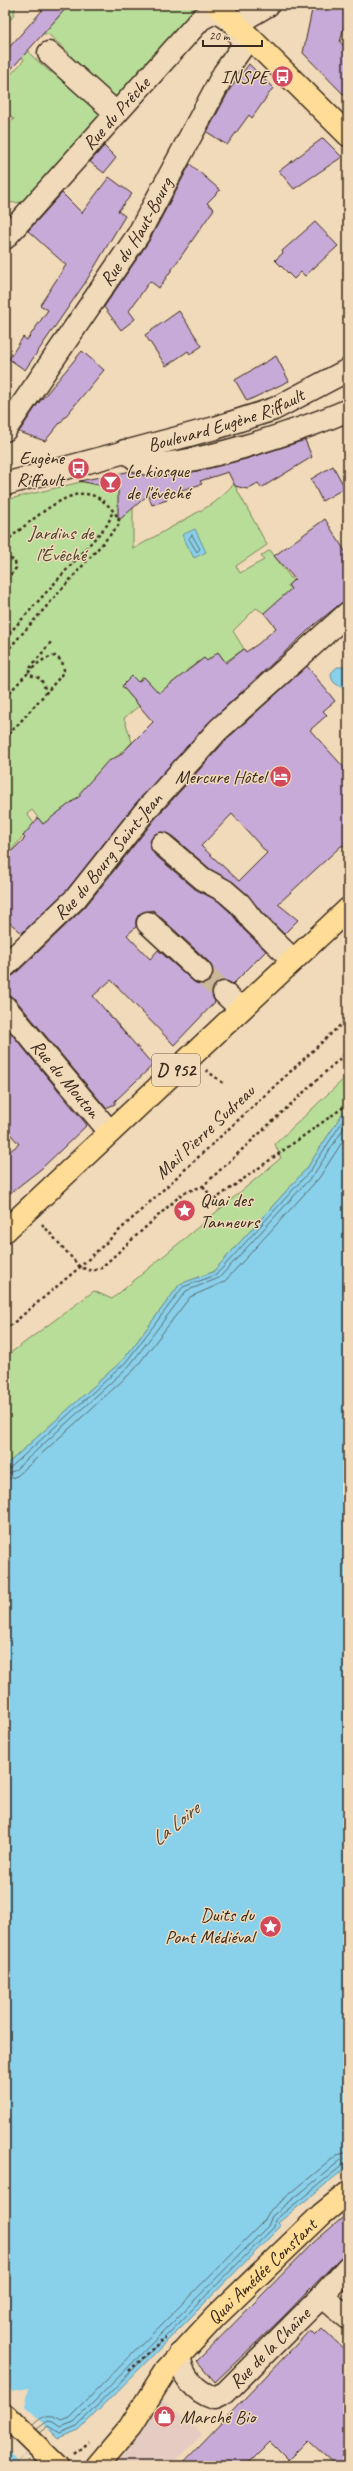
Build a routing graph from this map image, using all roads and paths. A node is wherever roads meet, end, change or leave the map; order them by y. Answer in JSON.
{"nodes":[{"id":1,"x":217,"y":5,"type":"edge"},
{"id":2,"x":268,"y":5,"type":"edge"},
{"id":3,"x":236,"y":24,"type":"junction"},
{"id":4,"x":49,"y":54,"type":"dead end"},
{"id":5,"x":116,"y":113,"type":"junction"},
{"id":6,"x":348,"y":135,"type":"edge"},
{"id":7,"x":6,"y":234,"type":"edge"},
{"id":8,"x":348,"y":370,"type":"edge"},
{"id":9,"x":348,"y":410,"type":"edge"},
{"id":10,"x":5,"y":430,"type":"edge"},
{"id":11,"x":125,"y":451,"type":"junction"},
{"id":12,"x":5,"y":484,"type":"edge"},
{"id":13,"x":113,"y":510,"type":"junction"},
{"id":14,"x":5,"y":542,"type":"edge"},
{"id":15,"x":5,"y":556,"type":"edge"},
{"id":16,"x":5,"y":582,"type":"edge"},
{"id":17,"x":348,"y":613,"type":"edge"},
{"id":18,"x":5,"y":638,"type":"edge"},
{"id":19,"x":51,"y":642,"type":"dead end"},
{"id":20,"x":5,"y":653,"type":"edge"},
{"id":21,"x":27,"y":674,"type":"junction"},
{"id":22,"x":5,"y":690,"type":"edge"},
{"id":23,"x":9,"y":693,"type":"junction"},
{"id":24,"x":46,"y":693,"type":"junction"},
{"id":25,"x":5,"y":698,"type":"edge"},
{"id":26,"x":5,"y":729,"type":"edge"},
{"id":27,"x":12,"y":730,"type":"junction"},
{"id":28,"x":5,"y":739,"type":"edge"},
{"id":29,"x":162,"y":844,"type":"dead end"},
{"id":30,"x":348,"y":909,"type":"edge"},
{"id":31,"x":148,"y":923,"type":"dead end"},
{"id":32,"x":293,"y":960,"type":"junction"},
{"id":33,"x":5,"y":966,"type":"edge"},
{"id":34,"x":201,"y":972,"type":"tunnel mouth"},
{"id":35,"x":224,"y":993,"type":"tunnel mouth"},
{"id":36,"x":5,"y":1007,"type":"edge"},
{"id":37,"x":241,"y":1009,"type":"junction"},
{"id":38,"x":348,"y":1018,"type":"edge"},
{"id":39,"x":348,"y":1050,"type":"edge"},
{"id":40,"x":202,"y":1067,"type":"dead end"},
{"id":41,"x":223,"y":1083,"type":"dead end"},
{"id":42,"x":348,"y":1104,"type":"edge"},
{"id":43,"x":110,"y":1132,"type":"junction"},
{"id":44,"x":203,"y":1186,"type":"junction"},
{"id":45,"x":41,"y":1223,"type":"dead end"},
{"id":46,"x":5,"y":1231,"type":"edge"},
{"id":47,"x":80,"y":1267,"type":"junction"},
{"id":48,"x":5,"y":1330,"type":"edge"},
{"id":49,"x":348,"y":2193,"type":"edge"},
{"id":50,"x":348,"y":2267,"type":"edge"},
{"id":51,"x":322,"y":2296,"type":"junction"},
{"id":52,"x":348,"y":2318,"type":"edge"},
{"id":53,"x":175,"y":2346,"type":"junction"},
{"id":54,"x":129,"y":2371,"type":"dead end"},
{"id":55,"x":5,"y":2415,"type":"edge"},
{"id":56,"x":83,"y":2446,"type":"dead end"},
{"id":57,"x":57,"y":2459,"type":"edge"},
{"id":58,"x":96,"y":2466,"type":"edge"}],
"edges":[{"from":1,"to":3,"type":"main road"},
{"from":2,"to":3,"type":"street"},
{"from":3,"to":5,"type":"street","name":"Rue du Prêche"},
{"from":3,"to":6,"type":"main road"},
{"from":3,"to":10,"type":"street","name":"Rue du Haut-Bourg"},
{"from":4,"to":5,"type":"street"},
{"from":5,"to":7,"type":"street","name":"Rue du Prêche"},
{"from":8,"to":11,"type":"street","name":"Boulevard Eugène Riffault"},
{"from":9,"to":11,"type":"street"},
{"from":11,"to":12,"type":"street","name":"Boulevard Eugène Riffault"},
{"from":13,"to":14,"type":"path"},
{"from":13,"to":18,"type":"path"},
{"from":13,"to":20,"type":"path"},
{"from":15,"to":16,"type":"path"},
{"from":17,"to":33,"type":"street","name":"Rue du Bourg Saint-Jean"},
{"from":19,"to":21,"type":"path"},
{"from":21,"to":23,"type":"path"},
{"from":21,"to":24,"type":"path"},
{"from":21,"to":24,"type":"path"},
{"from":22,"to":23,"type":"path"},
{"from":23,"to":25,"type":"path"},
{"from":24,"to":27,"type":"path"},
{"from":26,"to":27,"type":"path"},
{"from":27,"to":28,"type":"path"},
{"from":29,"to":32,"type":"street"},
{"from":30,"to":32,"type":"main road","number":"D 952"},
{"from":31,"to":34,"type":"street"},
{"from":32,"to":37,"type":"main road","number":"D 952"},
{"from":35,"to":37,"type":"street"},
{"from":36,"to":43,"type":"street","name":"Rue du Mouton"},
{"from":37,"to":43,"type":"main road","number":"D 952"},
{"from":38,"to":47,"type":"path","name":"Mail Pierre Sudreau"},
{"from":39,"to":44,"type":"path"},
{"from":40,"to":41,"type":"path"},
{"from":42,"to":44,"type":"path"},
{"from":43,"to":46,"type":"main road","number":"D 952"},
{"from":44,"to":47,"type":"path"},
{"from":45,"to":47,"type":"path"},
{"from":47,"to":48,"type":"path","name":"Mail Pierre Sudreau"},
{"from":49,"to":53,"type":"main road","name":"Quai Amédée Constant"},
{"from":50,"to":51,"type":"street","name":"Rue de la Chaîne"},
{"from":51,"to":52,"type":"street"},
{"from":51,"to":53,"type":"street","name":"Rue de la Chaîne"},
{"from":53,"to":54,"type":"path"},
{"from":53,"to":58,"type":"main road","name":"Quai Amédée Constant"},
{"from":55,"to":57,"type":"main road"},
{"from":56,"to":57,"type":"path"}]}
